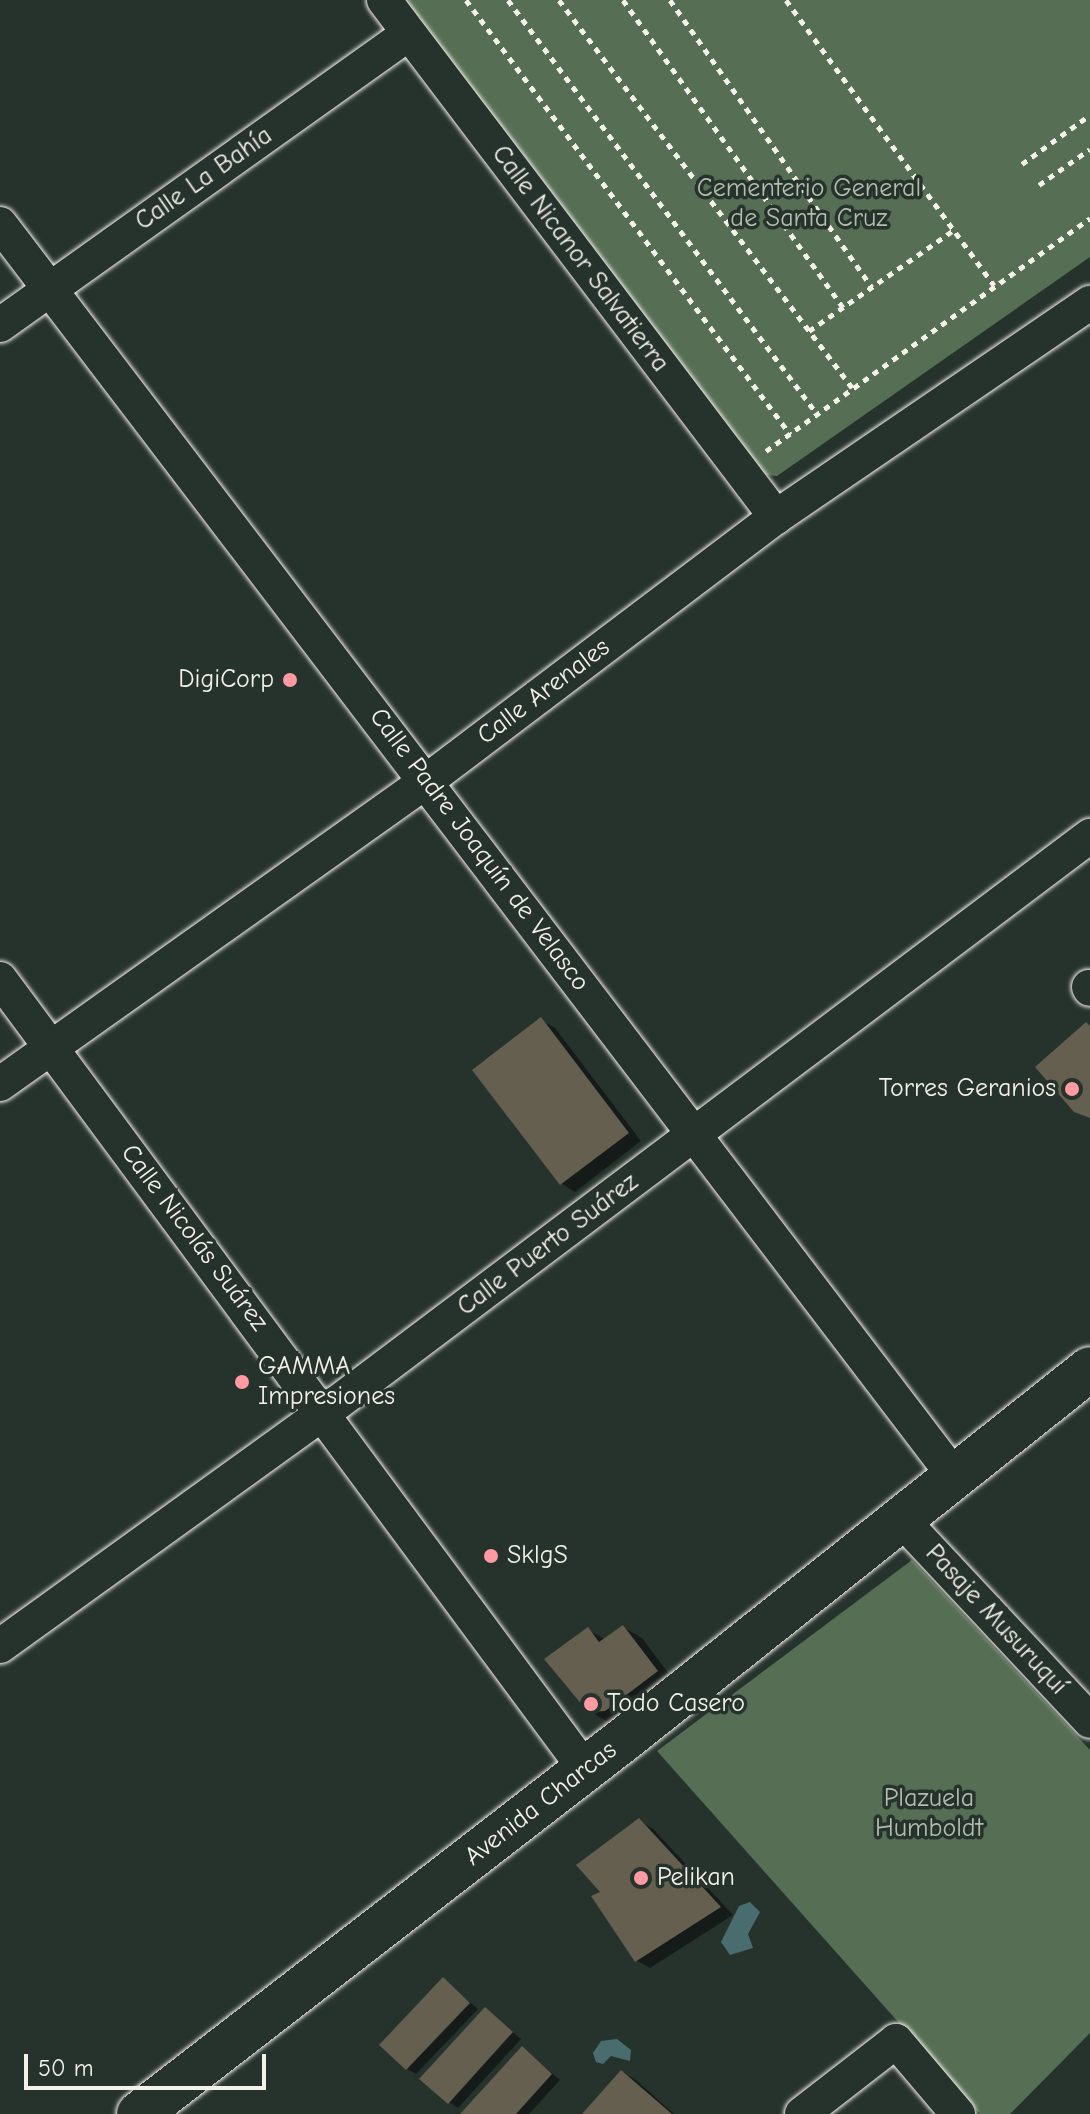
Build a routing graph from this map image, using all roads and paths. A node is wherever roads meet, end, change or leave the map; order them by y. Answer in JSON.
{"nodes":[{"id":1,"x":384,"y":0,"type":"edge"},
{"id":2,"x":466,"y":0,"type":"edge"},
{"id":3,"x":508,"y":0,"type":"edge"},
{"id":4,"x":559,"y":0,"type":"edge"},
{"id":5,"x":623,"y":0,"type":"edge"},
{"id":6,"x":670,"y":0,"type":"edge"},
{"id":7,"x":786,"y":0,"type":"edge"},
{"id":8,"x":408,"y":34,"type":"junction"},
{"id":9,"x":1090,"y":115,"type":"edge"},
{"id":10,"x":1090,"y":149,"type":"edge"},
{"id":11,"x":1022,"y":164,"type":"dead end"},
{"id":12,"x":1039,"y":185,"type":"dead end"},
{"id":13,"x":1090,"y":218,"type":"edge"},
{"id":14,"x":0,"y":224,"type":"edge"},
{"id":15,"x":954,"y":230,"type":"junction"},
{"id":16,"x":994,"y":285,"type":"junction"},
{"id":17,"x":872,"y":287,"type":"junction"},
{"id":18,"x":50,"y":289,"type":"junction"},
{"id":19,"x":1090,"y":303,"type":"edge"},
{"id":20,"x":843,"y":307,"type":"junction"},
{"id":21,"x":0,"y":325,"type":"edge"},
{"id":22,"x":809,"y":331,"type":"junction"},
{"id":23,"x":852,"y":388,"type":"junction"},
{"id":24,"x":817,"y":414,"type":"junction"},
{"id":25,"x":790,"y":434,"type":"junction"},
{"id":26,"x":763,"y":453,"type":"dead end"},
{"id":27,"x":776,"y":517,"type":"junction"},
{"id":28,"x":428,"y":780,"type":"junction"},
{"id":29,"x":1090,"y":836,"type":"edge"},
{"id":30,"x":0,"y":979,"type":"edge"},
{"id":31,"x":52,"y":1047,"type":"junction"},
{"id":32,"x":0,"y":1084,"type":"edge"},
{"id":33,"x":692,"y":1137,"type":"junction"},
{"id":34,"x":1090,"y":1369,"type":"edge"},
{"id":35,"x":325,"y":1412,"type":"junction"},
{"id":36,"x":955,"y":1477,"type":"junction"},
{"id":37,"x":902,"y":1520,"type":"junction"},
{"id":38,"x":0,"y":1646,"type":"edge"},
{"id":39,"x":1090,"y":1721,"type":"edge"},
{"id":40,"x":585,"y":1769,"type":"junction"},
{"id":41,"x":139,"y":2114,"type":"edge"},
{"id":42,"x":802,"y":2114,"type":"edge"},
{"id":43,"x":958,"y":2114,"type":"edge"}],
"edges":[{"from":1,"to":8,"type":"street","name":"Calle Nicanor Salvatierra"},
{"from":2,"to":25,"type":"path"},
{"from":3,"to":24,"type":"path"},
{"from":4,"to":22,"type":"path"},
{"from":5,"to":20,"type":"path"},
{"from":6,"to":17,"type":"path"},
{"from":7,"to":15,"type":"path"},
{"from":8,"to":18,"type":"street","name":"Calle La Bahía"},
{"from":8,"to":27,"type":"street","name":"Calle Nicanor Salvatierra"},
{"from":9,"to":11,"type":"path"},
{"from":10,"to":12,"type":"path"},
{"from":13,"to":16,"type":"path"},
{"from":14,"to":18,"type":"street","name":"Calle Padre Joaquín de Velasco"},
{"from":15,"to":16,"type":"path"},
{"from":15,"to":17,"type":"path"},
{"from":16,"to":23,"type":"path"},
{"from":17,"to":20,"type":"path"},
{"from":18,"to":21,"type":"street","name":"Calle La Bahía"},
{"from":18,"to":28,"type":"street","name":"Calle Padre Joaquín de Velasco"},
{"from":19,"to":27,"type":"street","name":"Calle Arenales"},
{"from":20,"to":22,"type":"path"},
{"from":22,"to":23,"type":"path"},
{"from":23,"to":24,"type":"path"},
{"from":24,"to":25,"type":"path"},
{"from":25,"to":26,"type":"path"},
{"from":27,"to":28,"type":"street","name":"Calle Arenales"},
{"from":28,"to":31,"type":"street","name":"Calle Arenales"},
{"from":28,"to":33,"type":"street","name":"Calle Padre Joaquín de Velasco"},
{"from":29,"to":33,"type":"street","name":"Calle Puerto Suárez"},
{"from":30,"to":31,"type":"street","name":"Calle Nicolás Suárez"},
{"from":31,"to":32,"type":"street","name":"Calle Arenales"},
{"from":31,"to":35,"type":"street","name":"Calle Nicolás Suárez"},
{"from":33,"to":35,"type":"street","name":"Calle Puerto Suárez"},
{"from":33,"to":36,"type":"street","name":"Calle Padre Joaquín de Velasco"},
{"from":34,"to":36,"type":"main road","name":"Avenida Charcas"},
{"from":35,"to":38,"type":"street","name":"Calle Puerto Suárez"},
{"from":35,"to":40,"type":"street","name":"Calle Nicolás Suárez"},
{"from":36,"to":37,"type":"main road","name":"Avenida Charcas"},
{"from":37,"to":39,"type":"street","name":"Pasaje Musuruquí"},
{"from":37,"to":40,"type":"main road","name":"Avenida Charcas"},
{"from":40,"to":41,"type":"main road","name":"Avenida Charcas"},
{"from":42,"to":43,"type":"street"}]}
